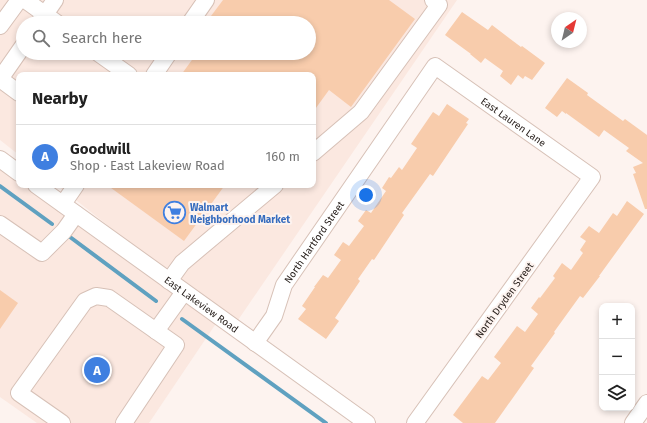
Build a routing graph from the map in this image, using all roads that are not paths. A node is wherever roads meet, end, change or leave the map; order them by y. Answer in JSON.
{"nodes":[{"id":1,"x":19,"y":0,"type":"edge"},
{"id":2,"x":25,"y":0,"type":"edge"},
{"id":3,"x":54,"y":0,"type":"edge"},
{"id":4,"x":206,"y":0,"type":"edge"},
{"id":5,"x":433,"y":0,"type":"edge"},
{"id":6,"x":43,"y":16,"type":"edge"},
{"id":7,"x":48,"y":16,"type":"edge"},
{"id":8,"x":195,"y":16,"type":"edge"},
{"id":9,"x":2,"y":20,"type":"edge"},
{"id":10,"x":16,"y":56,"type":"edge"},
{"id":11,"x":108,"y":60,"type":"edge"},
{"id":12,"x":164,"y":60,"type":"edge"},
{"id":13,"x":435,"y":66,"type":"joint"},
{"id":14,"x":125,"y":72,"type":"edge"},
{"id":15,"x":156,"y":72,"type":"edge"},
{"id":16,"x":16,"y":91,"type":"edge"},
{"id":17,"x":316,"y":150,"type":"edge"},
{"id":18,"x":0,"y":159,"type":"edge"},
{"id":19,"x":16,"y":171,"type":"edge"},
{"id":20,"x":592,"y":178,"type":"joint"},
{"id":21,"x":40,"y":188,"type":"edge"},
{"id":22,"x":74,"y":188,"type":"edge"},
{"id":23,"x":271,"y":188,"type":"edge"},
{"id":24,"x":63,"y":204,"type":"junction"},
{"id":25,"x":76,"y":214,"type":"junction"},
{"id":26,"x":0,"y":224,"type":"edge"},
{"id":27,"x":169,"y":281,"type":"junction"},
{"id":28,"x":184,"y":292,"type":"junction"},
{"id":29,"x":156,"y":331,"type":"junction"},
{"id":30,"x":255,"y":343,"type":"junction"},
{"id":31,"x":647,"y":403,"type":"edge"},
{"id":32,"x":62,"y":423,"type":"edge"},
{"id":33,"x":124,"y":423,"type":"edge"},
{"id":34,"x":366,"y":423,"type":"edge"},
{"id":35,"x":415,"y":423,"type":"edge"},
{"id":36,"x":633,"y":423,"type":"edge"}],
"edges":[{"from":1,"to":9,"type":"street"},
{"from":2,"to":6,"type":"street"},
{"from":3,"to":7,"type":"street"},
{"from":4,"to":8,"type":"street"},
{"from":5,"to":17,"type":"street"},
{"from":10,"to":16,"type":"street"},
{"from":11,"to":14,"type":"street"},
{"from":12,"to":15,"type":"street"},
{"from":13,"to":20,"type":"street","name":"East Lauren Lane"},
{"from":13,"to":30,"type":"street","name":"North Hartford Street"},
{"from":18,"to":19,"type":"street"},
{"from":20,"to":35,"type":"street","name":"North Dryden Street"},
{"from":21,"to":24,"type":"street","name":"East Lakeview Road"},
{"from":22,"to":24,"type":"street"},
{"from":23,"to":27,"type":"street"},
{"from":24,"to":25,"type":"street","name":"East Lakeview Road"},
{"from":25,"to":26,"type":"street"},
{"from":25,"to":27,"type":"street","name":"East Lakeview Road"},
{"from":27,"to":28,"type":"street","name":"East Lakeview Road"},
{"from":28,"to":29,"type":"street"},
{"from":28,"to":30,"type":"street","name":"East Lakeview Road"},
{"from":29,"to":32,"type":"street"},
{"from":29,"to":33,"type":"street"},
{"from":30,"to":34,"type":"street","name":"East Lakeview Road"},
{"from":31,"to":36,"type":"street"}]}
